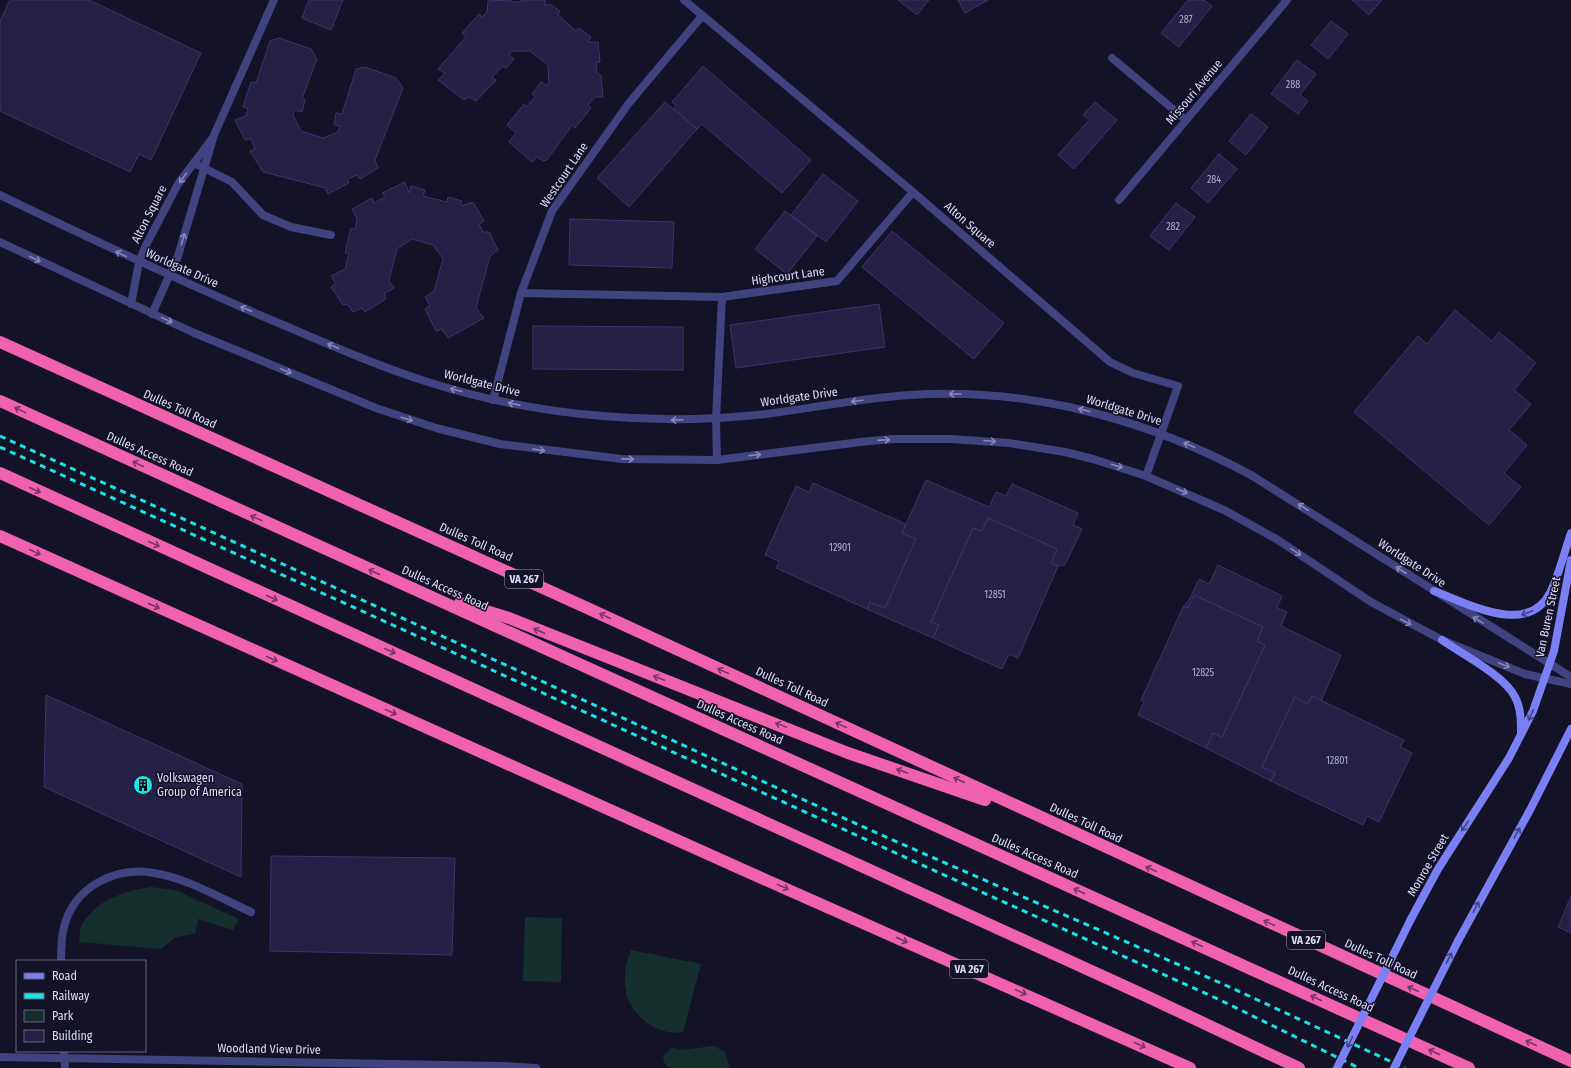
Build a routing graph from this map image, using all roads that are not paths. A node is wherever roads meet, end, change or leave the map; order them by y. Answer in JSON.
{"nodes":[{"id":1,"x":274,"y":0,"type":"edge"},
{"id":2,"x":684,"y":0,"type":"edge"},
{"id":3,"x":1287,"y":0,"type":"edge"},
{"id":4,"x":702,"y":16,"type":"junction"},
{"id":5,"x":1112,"y":58,"type":"dead end"},
{"id":6,"x":1186,"y":120,"type":"junction"},
{"id":7,"x":214,"y":135,"type":"junction"},
{"id":8,"x":194,"y":163,"type":"junction"},
{"id":9,"x":206,"y":167,"type":"junction"},
{"id":10,"x":913,"y":192,"type":"junction"},
{"id":11,"x":0,"y":195,"type":"edge"},
{"id":12,"x":1119,"y":200,"type":"dead end"},
{"id":13,"x":331,"y":235,"type":"dead end"},
{"id":14,"x":0,"y":242,"type":"edge"},
{"id":15,"x":139,"y":262,"type":"junction"},
{"id":16,"x":169,"y":276,"type":"junction"},
{"id":17,"x":521,"y":293,"type":"junction"},
{"id":18,"x":722,"y":298,"type":"junction"},
{"id":19,"x":131,"y":304,"type":"junction"},
{"id":20,"x":152,"y":314,"type":"junction"},
{"id":21,"x":0,"y":342,"type":"edge"},
{"id":22,"x":494,"y":400,"type":"junction"},
{"id":23,"x":0,"y":401,"type":"edge"},
{"id":24,"x":716,"y":418,"type":"junction"},
{"id":25,"x":1161,"y":434,"type":"junction"},
{"id":26,"x":716,"y":460,"type":"junction"},
{"id":27,"x":0,"y":473,"type":"edge"},
{"id":28,"x":1146,"y":476,"type":"junction"},
{"id":29,"x":1571,"y":533,"type":"edge"},
{"id":30,"x":0,"y":536,"type":"edge"},
{"id":31,"x":1571,"y":560,"type":"edge"},
{"id":32,"x":410,"y":588,"type":"junction"},
{"id":33,"x":1434,"y":591,"type":"junction"},
{"id":34,"x":1442,"y":640,"type":"junction"},
{"id":35,"x":1551,"y":664,"type":"junction"},
{"id":36,"x":1571,"y":677,"type":"edge"},
{"id":37,"x":1546,"y":679,"type":"junction"},
{"id":38,"x":1571,"y":684,"type":"edge"},
{"id":39,"x":1571,"y":729,"type":"edge"},
{"id":40,"x":1521,"y":736,"type":"junction"},
{"id":41,"x":1045,"y":820,"type":"junction"},
{"id":42,"x":251,"y":912,"type":"dead end"},
{"id":43,"x":61,"y":960,"type":"edge"},
{"id":44,"x":64,"y":1054,"type":"edge"},
{"id":45,"x":0,"y":1057,"type":"edge"},
{"id":46,"x":1570,"y":1061,"type":"edge"},
{"id":47,"x":428,"y":1066,"type":"edge"},
{"id":48,"x":64,"y":1068,"type":"edge"},
{"id":49,"x":536,"y":1068,"type":"edge"},
{"id":50,"x":1190,"y":1068,"type":"edge"},
{"id":51,"x":1299,"y":1068,"type":"edge"},
{"id":52,"x":1337,"y":1068,"type":"edge"},
{"id":53,"x":1394,"y":1068,"type":"edge"},
{"id":54,"x":1469,"y":1068,"type":"edge"}],
"edges":[{"from":1,"to":7,"type":"street","name":"Alton Square"},
{"from":2,"to":4,"type":"street","name":"Alton Square"},
{"from":3,"to":6,"type":"street","name":"Missouri Avenue"},
{"from":4,"to":10,"type":"street","name":"Alton Square"},
{"from":4,"to":17,"type":"street","name":"Westcourt Lane"},
{"from":5,"to":6,"type":"street"},
{"from":6,"to":12,"type":"street","name":"Missouri Avenue"},
{"from":7,"to":8,"type":"street","name":"Alton Square"},
{"from":7,"to":9,"type":"street","name":"Alton Square"},
{"from":8,"to":9,"type":"street"},
{"from":8,"to":15,"type":"street","name":"Alton Square","one_way":true},
{"from":9,"to":13,"type":"street"},
{"from":16,"to":9,"type":"street","name":"Alton Square","one_way":true},
{"from":10,"to":18,"type":"street","name":"Highcourt Lane"},
{"from":10,"to":25,"type":"street","name":"Alton Square"},
{"from":15,"to":11,"type":"street","name":"Worldgate Drive","one_way":true},
{"from":14,"to":19,"type":"street","one_way":true},
{"from":15,"to":16,"type":"street","name":"Worldgate Drive"},
{"from":15,"to":19,"type":"street","name":"Alton Square"},
{"from":16,"to":20,"type":"street","name":"Alton Square"},
{"from":22,"to":16,"type":"street","name":"Worldgate Drive","one_way":true},
{"from":17,"to":18,"type":"street","name":"Highcourt Lane"},
{"from":17,"to":22,"type":"street","name":"Westcourt Lane"},
{"from":18,"to":24,"type":"street"},
{"from":19,"to":20,"type":"street"},
{"from":20,"to":26,"type":"street","one_way":true},
{"from":41,"to":21,"type":"highway","name":"Dulles Toll Road","number":"VA 267","one_way":true},
{"from":24,"to":22,"type":"street","name":"Worldgate Drive","one_way":true},
{"from":32,"to":23,"type":"highway","name":"Dulles Access Road","one_way":true},
{"from":25,"to":24,"type":"street","name":"Worldgate Drive","one_way":true},
{"from":24,"to":26,"type":"street"},
{"from":25,"to":28,"type":"street","name":"Alton Square"},
{"from":33,"to":25,"type":"street","name":"Worldgate Drive","one_way":true},
{"from":26,"to":28,"type":"street","one_way":true},
{"from":27,"to":51,"type":"highway","one_way":true},
{"from":28,"to":34,"type":"street","one_way":true},
{"from":29,"to":33,"type":"main road","one_way":true},
{"from":30,"to":50,"type":"highway","number":"VA 267","one_way":true},
{"from":31,"to":35,"type":"main road","name":"Van Buren Street"},
{"from":41,"to":32,"type":"highway","one_way":true},
{"from":54,"to":32,"type":"highway","name":"Dulles Access Road","one_way":true},
{"from":35,"to":33,"type":"street","name":"Worldgate Drive","one_way":true},
{"from":34,"to":37,"type":"street","one_way":true},
{"from":34,"to":40,"type":"main road"},
{"from":35,"to":36,"type":"street","name":"Worldgate Drive"},
{"from":35,"to":37,"type":"main road","name":"Van Buren Street"},
{"from":37,"to":38,"type":"street"},
{"from":37,"to":40,"type":"main road","name":"Monroe Street","one_way":true},
{"from":53,"to":39,"type":"main road","one_way":true,"bridge":true},
{"from":40,"to":52,"type":"main road","name":"Monroe Street","one_way":true,"bridge":true},
{"from":46,"to":41,"type":"highway","name":"Dulles Toll Road","number":"VA 267","one_way":true},
{"from":42,"to":43,"type":"street"},
{"from":44,"to":45,"type":"street","name":"Woodland View Drive"},
{"from":44,"to":47,"type":"street","name":"Woodland View Drive"},
{"from":44,"to":48,"type":"street"},
{"from":47,"to":49,"type":"street","name":"Woodland View Drive"}]}
